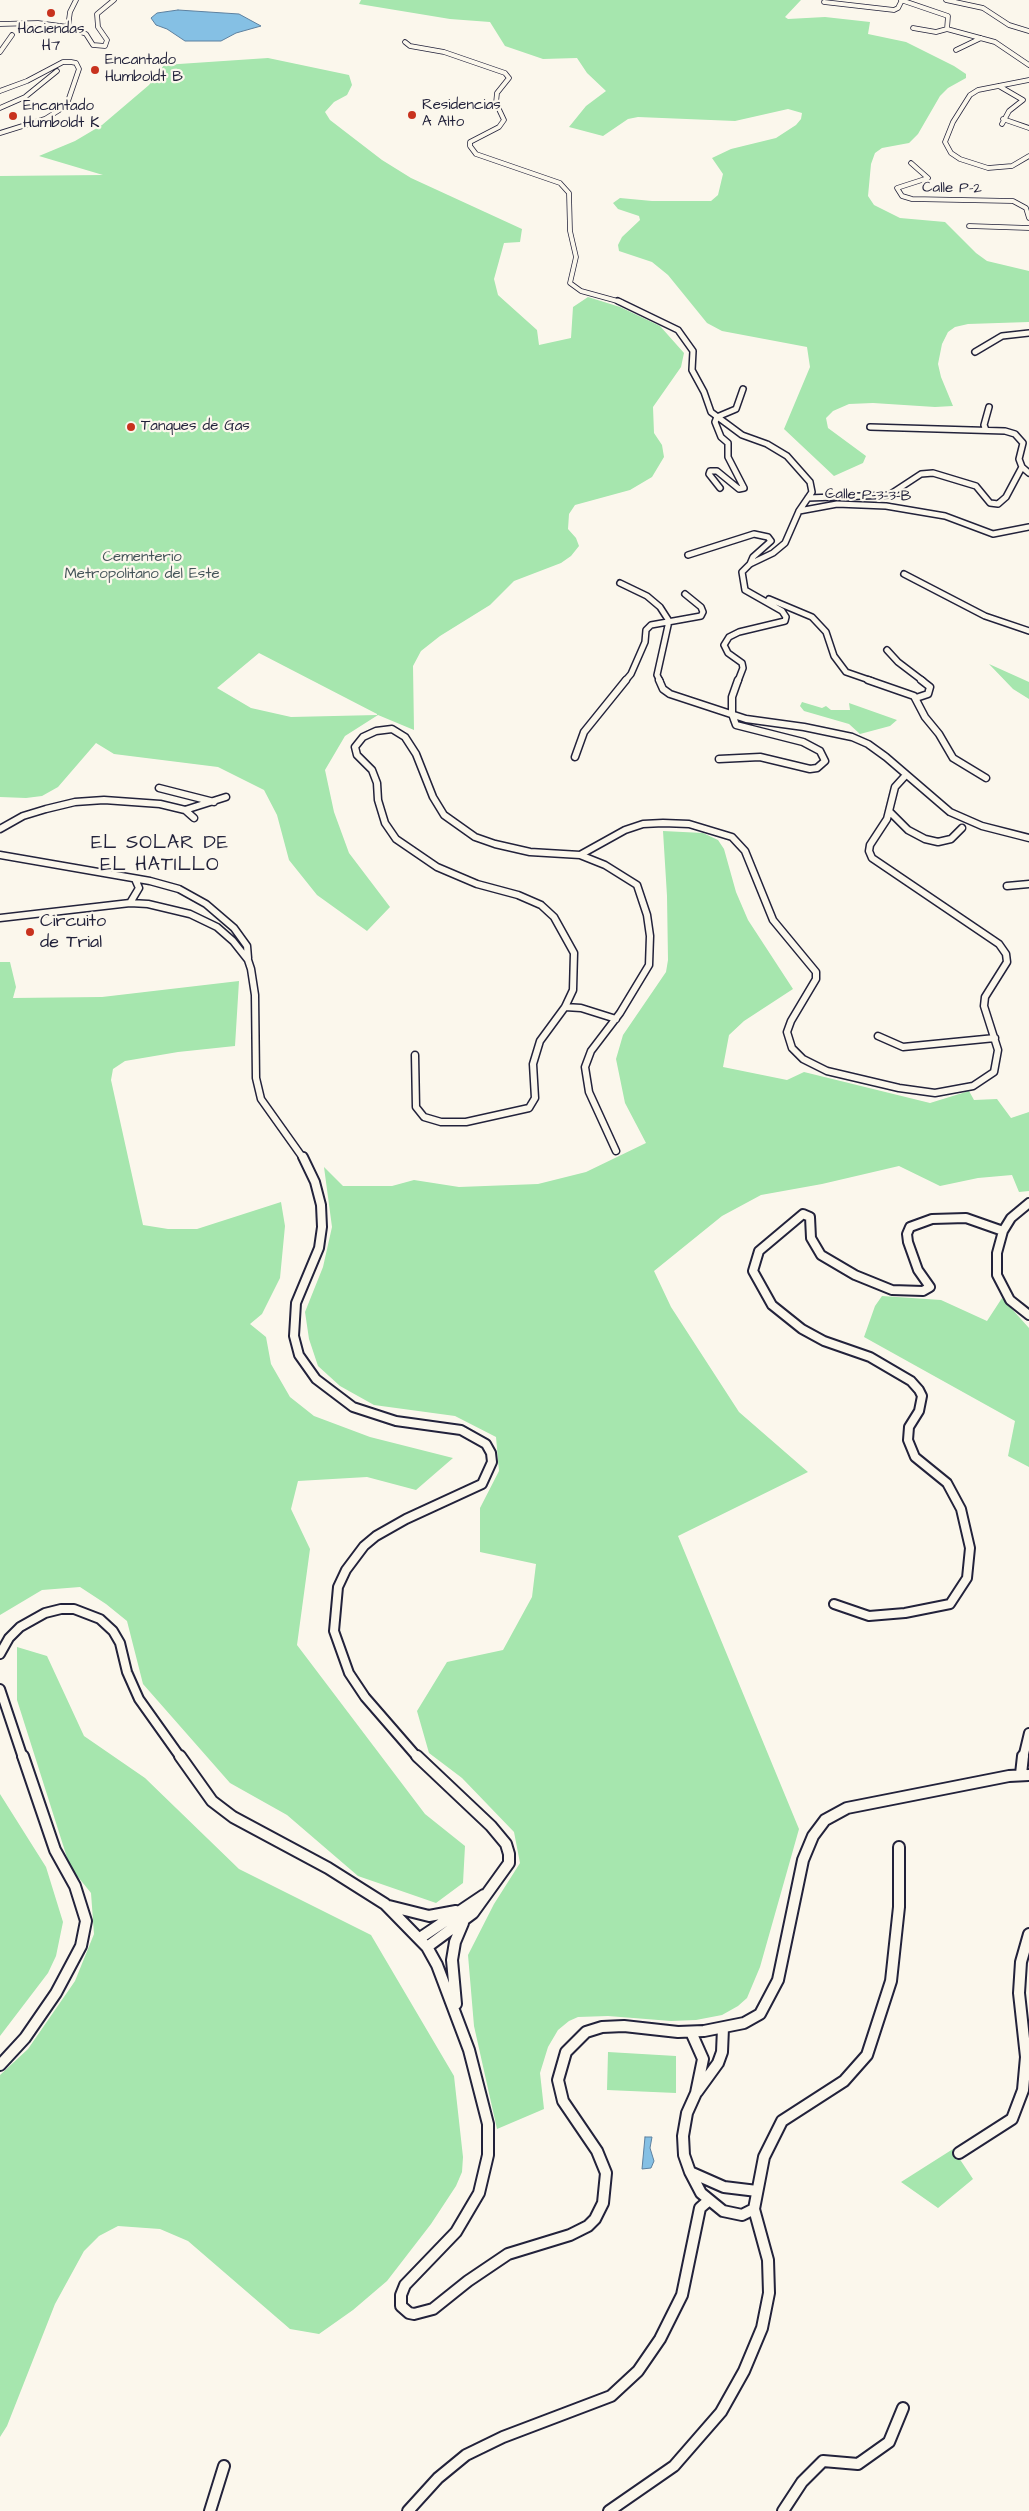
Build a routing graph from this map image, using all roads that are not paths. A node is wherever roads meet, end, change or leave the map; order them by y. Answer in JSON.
{"nodes":[{"id":1,"x":76,"y":0,"type":"edge"},
{"id":2,"x":114,"y":0,"type":"edge"},
{"id":3,"x":902,"y":0,"type":"edge"},
{"id":4,"x":946,"y":0,"type":"edge"},
{"id":5,"x":824,"y":2,"type":"edge"},
{"id":6,"x":0,"y":24,"type":"edge"},
{"id":7,"x":68,"y":27,"type":"junction"},
{"id":8,"x":913,"y":28,"type":"dead end"},
{"id":9,"x":947,"y":29,"type":"junction"},
{"id":10,"x":1029,"y":31,"type":"edge"},
{"id":11,"x":12,"y":35,"type":"dead end"},
{"id":12,"x":981,"y":38,"type":"junction"},
{"id":13,"x":405,"y":42,"type":"dead end"},
{"id":14,"x":956,"y":50,"type":"dead end"},
{"id":15,"x":0,"y":52,"type":"edge"},
{"id":16,"x":71,"y":62,"type":"junction"},
{"id":17,"x":1029,"y":66,"type":"edge"},
{"id":18,"x":1029,"y":80,"type":"edge"},
{"id":19,"x":1029,"y":85,"type":"edge"},
{"id":20,"x":999,"y":86,"type":"junction"},
{"id":21,"x":1005,"y":89,"type":"junction"},
{"id":22,"x":0,"y":92,"type":"edge"},
{"id":23,"x":0,"y":108,"type":"edge"},
{"id":24,"x":1029,"y":128,"type":"edge"},
{"id":25,"x":0,"y":133,"type":"edge"},
{"id":26,"x":1029,"y":156,"type":"edge"},
{"id":27,"x":911,"y":163,"type":"dead end"},
{"id":28,"x":1029,"y":218,"type":"edge"},
{"id":29,"x":969,"y":226,"type":"dead end"},
{"id":30,"x":1029,"y":228,"type":"edge"},
{"id":31,"x":1029,"y":332,"type":"edge"},
{"id":32,"x":975,"y":352,"type":"dead end"},
{"id":33,"x":742,"y":389,"type":"dead end"},
{"id":34,"x":989,"y":407,"type":"dead end"},
{"id":35,"x":717,"y":417,"type":"junction"},
{"id":36,"x":870,"y":426,"type":"dead end"},
{"id":37,"x":986,"y":430,"type":"junction"},
{"id":38,"x":1022,"y":467,"type":"junction"},
{"id":39,"x":1029,"y":473,"type":"edge"},
{"id":40,"x":720,"y":488,"type":"dead end"},
{"id":41,"x":808,"y":498,"type":"junction"},
{"id":42,"x":799,"y":511,"type":"junction"},
{"id":43,"x":1028,"y":529,"type":"edge"},
{"id":44,"x":688,"y":555,"type":"dead end"},
{"id":45,"x":750,"y":564,"type":"junction"},
{"id":46,"x":904,"y":574,"type":"dead end"},
{"id":47,"x":620,"y":583,"type":"dead end"},
{"id":48,"x":746,"y":590,"type":"junction"},
{"id":49,"x":685,"y":594,"type":"dead end"},
{"id":50,"x":669,"y":621,"type":"junction"},
{"id":51,"x":1029,"y":631,"type":"edge"},
{"id":52,"x":888,"y":650,"type":"dead end"},
{"id":53,"x":916,"y":698,"type":"junction"},
{"id":54,"x":732,"y":714,"type":"junction"},
{"id":55,"x":575,"y":757,"type":"dead end"},
{"id":56,"x":719,"y":759,"type":"dead end"},
{"id":57,"x":906,"y":776,"type":"junction"},
{"id":58,"x":986,"y":778,"type":"dead end"},
{"id":59,"x":159,"y":788,"type":"dead end"},
{"id":60,"x":226,"y":797,"type":"dead end"},
{"id":61,"x":214,"y":802,"type":"junction"},
{"id":62,"x":185,"y":810,"type":"junction"},
{"id":63,"x":890,"y":812,"type":"junction"},
{"id":64,"x":194,"y":818,"type":"dead end"},
{"id":65,"x":962,"y":828,"type":"dead end"},
{"id":66,"x":0,"y":829,"type":"edge"},
{"id":67,"x":1029,"y":838,"type":"edge"},
{"id":68,"x":0,"y":855,"type":"edge"},
{"id":69,"x":580,"y":855,"type":"junction"},
{"id":70,"x":136,"y":879,"type":"junction"},
{"id":71,"x":1029,"y":884,"type":"edge"},
{"id":72,"x":1007,"y":886,"type":"dead end"},
{"id":73,"x":130,"y":903,"type":"junction"},
{"id":74,"x":0,"y":918,"type":"edge"},
{"id":75,"x":248,"y":960,"type":"junction"},
{"id":76,"x":565,"y":1007,"type":"junction"},
{"id":77,"x":616,"y":1019,"type":"junction"},
{"id":78,"x":878,"y":1036,"type":"dead end"},
{"id":79,"x":995,"y":1038,"type":"junction"},
{"id":80,"x":416,"y":1055,"type":"dead end"},
{"id":81,"x":616,"y":1151,"type":"dead end"},
{"id":82,"x":1029,"y":1203,"type":"edge"},
{"id":83,"x":1003,"y":1231,"type":"junction"},
{"id":84,"x":1029,"y":1315,"type":"edge"},
{"id":85,"x":834,"y":1604,"type":"dead end"},
{"id":86,"x":0,"y":1654,"type":"edge"},
{"id":87,"x":0,"y":1689,"type":"edge"},
{"id":88,"x":1029,"y":1733,"type":"edge"},
{"id":89,"x":1025,"y":1775,"type":"edge"},
{"id":90,"x":899,"y":1847,"type":"dead end"},
{"id":91,"x":486,"y":1893,"type":"junction"},
{"id":92,"x":385,"y":1904,"type":"junction"},
{"id":93,"x":459,"y":1910,"type":"junction"},
{"id":94,"x":464,"y":1922,"type":"junction"},
{"id":95,"x":1029,"y":1934,"type":"edge"},
{"id":96,"x":423,"y":1942,"type":"junction"},
{"id":97,"x":456,"y":2016,"type":"junction"},
{"id":98,"x":723,"y":2028,"type":"junction"},
{"id":99,"x":691,"y":2032,"type":"junction"},
{"id":100,"x":0,"y":2065,"type":"edge"},
{"id":101,"x":696,"y":2093,"type":"junction"},
{"id":102,"x":959,"y":2153,"type":"dead end"},
{"id":103,"x":690,"y":2172,"type":"junction"},
{"id":104,"x":757,"y":2191,"type":"junction"},
{"id":105,"x":708,"y":2201,"type":"junction"},
{"id":106,"x":754,"y":2209,"type":"junction"},
{"id":107,"x":902,"y":2408,"type":"dead end"},
{"id":108,"x":224,"y":2466,"type":"dead end"},
{"id":109,"x":210,"y":2511,"type":"edge"},
{"id":110,"x":408,"y":2511,"type":"edge"},
{"id":111,"x":609,"y":2511,"type":"edge"},
{"id":112,"x":784,"y":2511,"type":"edge"}],
"edges":[{"from":1,"to":7,"type":"street"},
{"from":2,"to":7,"type":"street"},
{"from":3,"to":5,"type":"street"},
{"from":3,"to":9,"type":"street"},
{"from":4,"to":10,"type":"street"},
{"from":6,"to":7,"type":"street"},
{"from":8,"to":9,"type":"street"},
{"from":9,"to":12,"type":"street"},
{"from":11,"to":15,"type":"street"},
{"from":12,"to":14,"type":"street"},
{"from":12,"to":17,"type":"street"},
{"from":13,"to":35,"type":"street"},
{"from":16,"to":22,"type":"street"},
{"from":16,"to":23,"type":"street"},
{"from":16,"to":25,"type":"street"},
{"from":18,"to":20,"type":"street"},
{"from":19,"to":21,"type":"street"},
{"from":20,"to":21,"type":"street"},
{"from":20,"to":26,"type":"street"},
{"from":21,"to":24,"type":"street"},
{"from":27,"to":28,"type":"street","name":"Calle P-2"},
{"from":29,"to":30,"type":"street"},
{"from":31,"to":32,"type":"street"},
{"from":33,"to":35,"type":"street"},
{"from":34,"to":37,"type":"street"},
{"from":35,"to":40,"type":"street"},
{"from":35,"to":41,"type":"street"},
{"from":36,"to":37,"type":"street"},
{"from":37,"to":38,"type":"street"},
{"from":38,"to":39,"type":"street"},
{"from":38,"to":41,"type":"street"},
{"from":41,"to":42,"type":"street"},
{"from":42,"to":43,"type":"street","name":"Calle P-3-3-B"},
{"from":42,"to":45,"type":"street"},
{"from":44,"to":45,"type":"street"},
{"from":45,"to":48,"type":"street"},
{"from":46,"to":51,"type":"street"},
{"from":47,"to":50,"type":"street"},
{"from":48,"to":53,"type":"street"},
{"from":48,"to":54,"type":"street"},
{"from":49,"to":50,"type":"street"},
{"from":50,"to":54,"type":"street"},
{"from":50,"to":55,"type":"street"},
{"from":52,"to":53,"type":"street"},
{"from":53,"to":58,"type":"street"},
{"from":54,"to":56,"type":"street"},
{"from":54,"to":57,"type":"street"},
{"from":57,"to":63,"type":"street"},
{"from":57,"to":67,"type":"street"},
{"from":59,"to":61,"type":"street"},
{"from":60,"to":61,"type":"street"},
{"from":61,"to":62,"type":"street"},
{"from":62,"to":64,"type":"street"},
{"from":62,"to":66,"type":"street"},
{"from":63,"to":65,"type":"street"},
{"from":63,"to":79,"type":"street"},
{"from":68,"to":70,"type":"street"},
{"from":69,"to":76,"type":"street"},
{"from":69,"to":77,"type":"street"},
{"from":69,"to":79,"type":"street"},
{"from":70,"to":73,"type":"street"},
{"from":70,"to":75,"type":"street"},
{"from":71,"to":72,"type":"street"},
{"from":73,"to":74,"type":"street"},
{"from":73,"to":75,"type":"street"},
{"from":75,"to":91,"type":"street"},
{"from":76,"to":77,"type":"street"},
{"from":76,"to":80,"type":"street"},
{"from":77,"to":81,"type":"street"},
{"from":78,"to":79,"type":"street"},
{"from":82,"to":83,"type":"street"},
{"from":83,"to":84,"type":"street"},
{"from":83,"to":85,"type":"street"},
{"from":86,"to":92,"type":"street"},
{"from":87,"to":100,"type":"street"},
{"from":88,"to":89,"type":"street"},
{"from":89,"to":98,"type":"street"},
{"from":90,"to":104,"type":"street"},
{"from":91,"to":93,"type":"street"},
{"from":91,"to":94,"type":"street"},
{"from":92,"to":93,"type":"street"},
{"from":92,"to":96,"type":"street"},
{"from":93,"to":96,"type":"street"},
{"from":94,"to":96,"type":"street"},
{"from":94,"to":97,"type":"street"},
{"from":95,"to":102,"type":"street"},
{"from":96,"to":97,"type":"street"},
{"from":97,"to":99,"type":"street"},
{"from":98,"to":99,"type":"street"},
{"from":98,"to":101,"type":"street"},
{"from":99,"to":101,"type":"street"},
{"from":101,"to":103,"type":"street"},
{"from":103,"to":104,"type":"street"},
{"from":103,"to":105,"type":"street"},
{"from":104,"to":106,"type":"street"},
{"from":105,"to":106,"type":"street"},
{"from":105,"to":110,"type":"street"},
{"from":106,"to":111,"type":"street"},
{"from":107,"to":112,"type":"street"},
{"from":108,"to":109,"type":"street"}]}
